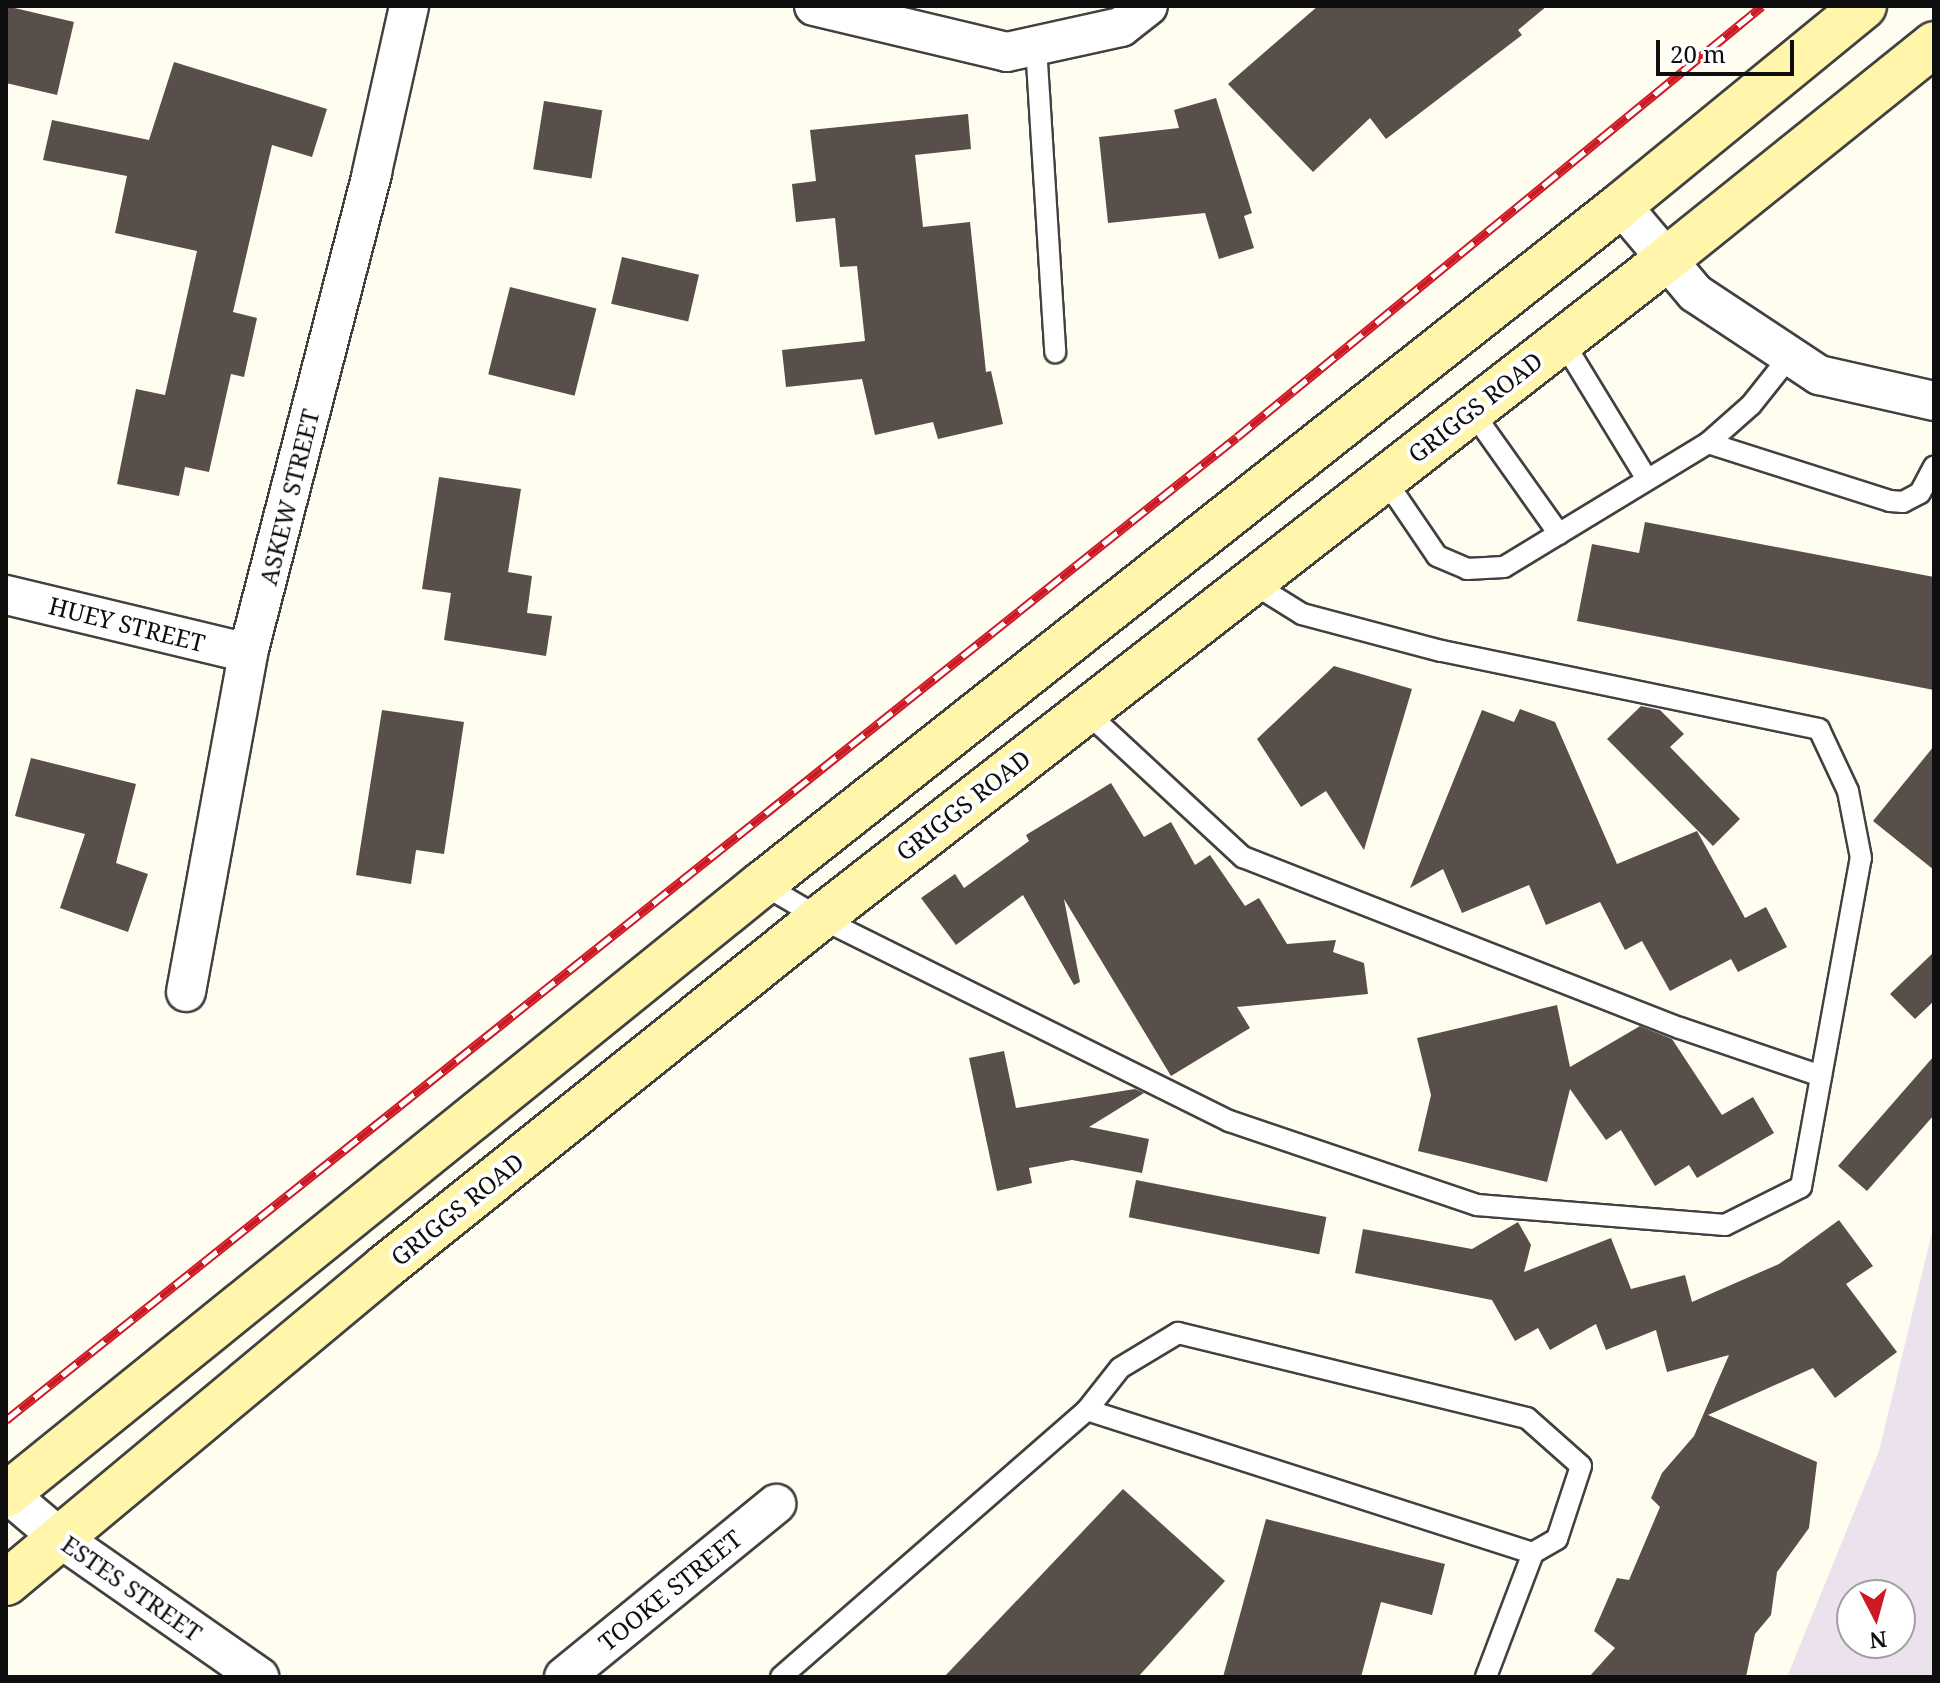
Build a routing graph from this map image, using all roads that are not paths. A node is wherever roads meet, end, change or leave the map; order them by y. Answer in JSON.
{"nodes":[{"id":1,"x":409,"y":6,"type":"edge"},
{"id":2,"x":814,"y":6,"type":"edge"},
{"id":3,"x":1864,"y":6,"type":"edge"},
{"id":4,"x":1132,"y":13,"type":"edge"},
{"id":5,"x":1934,"y":44,"type":"edge"},
{"id":6,"x":1036,"y":46,"type":"junction"},
{"id":7,"x":1621,"y":205,"type":"junction"},
{"id":8,"x":1667,"y":259,"type":"junction"},
{"id":9,"x":1562,"y":340,"type":"junction"},
{"id":10,"x":1055,"y":352,"type":"dead end"},
{"id":11,"x":1790,"y":356,"type":"junction"},
{"id":12,"x":1934,"y":401,"type":"edge"},
{"id":13,"x":1471,"y":410,"type":"junction"},
{"id":14,"x":1708,"y":443,"type":"junction"},
{"id":15,"x":1934,"y":467,"type":"edge"},
{"id":16,"x":1384,"y":478,"type":"junction"},
{"id":17,"x":1647,"y":479,"type":"junction"},
{"id":18,"x":1559,"y":534,"type":"junction"},
{"id":19,"x":1249,"y":581,"type":"junction"},
{"id":20,"x":6,"y":595,"type":"edge"},
{"id":21,"x":248,"y":653,"type":"junction"},
{"id":22,"x":1084,"y":710,"type":"junction"},
{"id":23,"x":762,"y":884,"type":"junction"},
{"id":24,"x":820,"y":918,"type":"junction"},
{"id":25,"x":186,"y":992,"type":"dead end"},
{"id":26,"x":1821,"y":1076,"type":"junction"},
{"id":27,"x":1087,"y":1410,"type":"junction"},
{"id":28,"x":7,"y":1494,"type":"edge"},
{"id":29,"x":776,"y":1504,"type":"dead end"},
{"id":30,"x":60,"y":1538,"type":"junction"},
{"id":31,"x":1533,"y":1553,"type":"junction"},
{"id":32,"x":6,"y":1583,"type":"edge"},
{"id":33,"x":259,"y":1677,"type":"edge"},
{"id":34,"x":564,"y":1677,"type":"edge"},
{"id":35,"x":781,"y":1677,"type":"edge"},
{"id":36,"x":1486,"y":1677,"type":"edge"}],
"edges":[{"from":1,"to":21,"type":"street","name":"ASKEW STREET"},
{"from":2,"to":6,"type":"street"},
{"from":3,"to":7,"type":"main road"},
{"from":4,"to":6,"type":"street"},
{"from":5,"to":8,"type":"main road","name":"GRIGGS ROAD"},
{"from":6,"to":10,"type":"lane"},
{"from":7,"to":8,"type":"street"},
{"from":7,"to":23,"type":"main road"},
{"from":8,"to":9,"type":"main road","name":"GRIGGS ROAD"},
{"from":8,"to":11,"type":"street"},
{"from":9,"to":13,"type":"main road","name":"GRIGGS ROAD"},
{"from":9,"to":17,"type":"lane"},
{"from":11,"to":12,"type":"street"},
{"from":11,"to":14,"type":"lane"},
{"from":13,"to":16,"type":"main road","name":"GRIGGS ROAD"},
{"from":13,"to":18,"type":"lane"},
{"from":14,"to":15,"type":"lane"},
{"from":14,"to":17,"type":"lane"},
{"from":16,"to":18,"type":"lane"},
{"from":16,"to":19,"type":"main road","name":"GRIGGS ROAD"},
{"from":17,"to":18,"type":"lane"},
{"from":19,"to":22,"type":"main road","name":"GRIGGS ROAD"},
{"from":19,"to":26,"type":"lane"},
{"from":20,"to":21,"type":"street","name":"HUEY STREET"},
{"from":21,"to":25,"type":"street","name":"ASKEW STREET"},
{"from":22,"to":24,"type":"main road","name":"GRIGGS ROAD"},
{"from":22,"to":26,"type":"lane"},
{"from":23,"to":24,"type":"lane"},
{"from":23,"to":28,"type":"main road"},
{"from":24,"to":26,"type":"lane"},
{"from":24,"to":30,"type":"main road","name":"GRIGGS ROAD"},
{"from":27,"to":31,"type":"lane"},
{"from":27,"to":31,"type":"lane"},
{"from":27,"to":35,"type":"lane"},
{"from":28,"to":30,"type":"street","name":"ESTES STREET"},
{"from":29,"to":34,"type":"street","name":"TOOKE STREET"},
{"from":30,"to":32,"type":"main road","name":"GRIGGS ROAD"},
{"from":30,"to":33,"type":"street","name":"ESTES STREET"},
{"from":31,"to":36,"type":"lane"}]}
